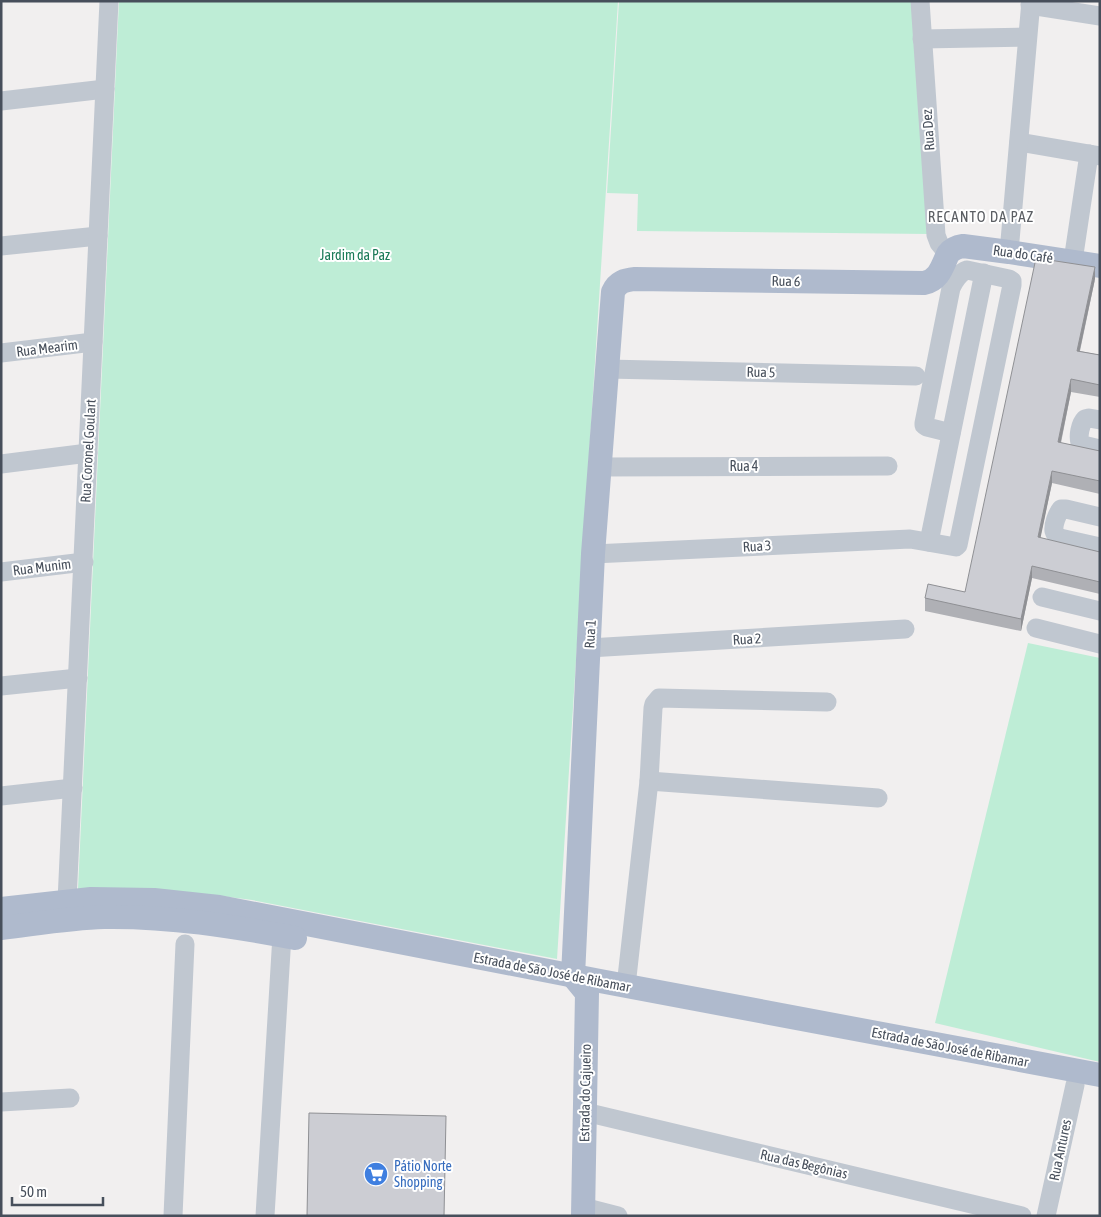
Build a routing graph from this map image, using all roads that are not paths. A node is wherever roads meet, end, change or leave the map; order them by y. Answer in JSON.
{"nodes":[{"id":1,"x":109,"y":1,"type":"edge"},
{"id":2,"x":920,"y":1,"type":"edge"},
{"id":3,"x":1030,"y":3,"type":"edge"},
{"id":4,"x":1100,"y":16,"type":"edge"},
{"id":5,"x":1028,"y":37,"type":"junction"},
{"id":6,"x":922,"y":39,"type":"junction"},
{"id":7,"x":105,"y":89,"type":"junction"},
{"id":8,"x":1,"y":101,"type":"edge"},
{"id":9,"x":1019,"y":142,"type":"junction"},
{"id":10,"x":1094,"y":155,"type":"edge"},
{"id":11,"x":98,"y":236,"type":"junction"},
{"id":12,"x":1,"y":246,"type":"edge"},
{"id":13,"x":1009,"y":252,"type":"junction"},
{"id":14,"x":948,"y":254,"type":"junction"},
{"id":15,"x":1073,"y":262,"type":"junction"},
{"id":16,"x":1100,"y":266,"type":"edge"},
{"id":17,"x":984,"y":273,"type":"junction"},
{"id":18,"x":613,"y":292,"type":"joint"},
{"id":19,"x":94,"y":342,"type":"junction"},
{"id":20,"x":1,"y":353,"type":"edge"},
{"id":21,"x":607,"y":370,"type":"junction"},
{"id":22,"x":916,"y":376,"type":"dead end"},
{"id":23,"x":1100,"y":420,"type":"edge"},
{"id":24,"x":951,"y":433,"type":"junction"},
{"id":25,"x":1100,"y":449,"type":"edge"},
{"id":26,"x":88,"y":453,"type":"junction"},
{"id":27,"x":1,"y":464,"type":"edge"},
{"id":28,"x":600,"y":466,"type":"junction"},
{"id":29,"x":888,"y":466,"type":"dead end"},
{"id":30,"x":1100,"y":517,"type":"edge"},
{"id":31,"x":924,"y":541,"type":"junction"},
{"id":32,"x":1100,"y":547,"type":"edge"},
{"id":33,"x":594,"y":554,"type":"junction"},
{"id":34,"x":84,"y":562,"type":"junction"},
{"id":35,"x":1,"y":572,"type":"edge"},
{"id":36,"x":1042,"y":597,"type":"dead end"},
{"id":37,"x":1100,"y":611,"type":"edge"},
{"id":38,"x":1036,"y":628,"type":"dead end"},
{"id":39,"x":905,"y":629,"type":"dead end"},
{"id":40,"x":1100,"y":644,"type":"edge"},
{"id":41,"x":589,"y":648,"type":"junction"},
{"id":42,"x":78,"y":678,"type":"junction"},
{"id":43,"x":1,"y":686,"type":"edge"},
{"id":44,"x":827,"y":702,"type":"dead end"},
{"id":45,"x":648,"y":781,"type":"junction"},
{"id":46,"x":73,"y":788,"type":"junction"},
{"id":47,"x":1,"y":796,"type":"edge"},
{"id":48,"x":878,"y":798,"type":"dead end"},
{"id":49,"x":67,"y":901,"type":"junction"},
{"id":50,"x":1,"y":909,"type":"edge"},
{"id":51,"x":1,"y":928,"type":"edge"},
{"id":52,"x":282,"y":935,"type":"junction"},
{"id":53,"x":185,"y":944,"type":"dead end"},
{"id":54,"x":626,"y":986,"type":"junction"},
{"id":55,"x":577,"y":987,"type":"junction"},
{"id":56,"x":1100,"y":1075,"type":"edge"},
{"id":57,"x":1074,"y":1085,"type":"junction"},
{"id":58,"x":1100,"y":1090,"type":"edge"},
{"id":59,"x":70,"y":1098,"type":"dead end"},
{"id":60,"x":1,"y":1102,"type":"edge"},
{"id":61,"x":585,"y":1112,"type":"junction"},
{"id":62,"x":576,"y":1165,"type":"junction"},
{"id":63,"x":578,"y":1213,"type":"edge"},
{"id":64,"x":174,"y":1216,"type":"edge"},
{"id":65,"x":265,"y":1216,"type":"edge"},
{"id":66,"x":618,"y":1216,"type":"edge"},
{"id":67,"x":1022,"y":1216,"type":"edge"},
{"id":68,"x":1046,"y":1216,"type":"edge"}],
"edges":[{"from":1,"to":7,"type":"street","name":"Rua Coronel Goulart"},
{"from":2,"to":6,"type":"street","name":"Rua Dez"},
{"from":3,"to":4,"type":"street"},
{"from":3,"to":5,"type":"street"},
{"from":5,"to":6,"type":"street"},
{"from":5,"to":9,"type":"street"},
{"from":6,"to":14,"type":"street","name":"Rua Dez"},
{"from":7,"to":8,"type":"street"},
{"from":7,"to":11,"type":"street","name":"Rua Coronel Goulart"},
{"from":9,"to":10,"type":"street"},
{"from":9,"to":13,"type":"street"},
{"from":10,"to":15,"type":"street"},
{"from":11,"to":12,"type":"street"},
{"from":11,"to":19,"type":"street","name":"Rua Coronel Goulart"},
{"from":13,"to":14,"type":"main road","name":"Rua do Café"},
{"from":13,"to":15,"type":"main road","name":"Rua do Café"},
{"from":14,"to":18,"type":"main road","name":"Rua 6"},
{"from":15,"to":16,"type":"main road","name":"Rua do Café"},
{"from":17,"to":24,"type":"street"},
{"from":17,"to":24,"type":"street"},
{"from":17,"to":31,"type":"street","name":"Rua 3"},
{"from":18,"to":21,"type":"main road","name":"Rua 1"},
{"from":19,"to":20,"type":"street","name":"Rua Mearim"},
{"from":19,"to":26,"type":"street","name":"Rua Coronel Goulart"},
{"from":21,"to":22,"type":"street","name":"Rua 5"},
{"from":21,"to":28,"type":"main road","name":"Rua 1"},
{"from":23,"to":25,"type":"street"},
{"from":24,"to":31,"type":"street"},
{"from":26,"to":27,"type":"street"},
{"from":26,"to":34,"type":"street","name":"Rua Coronel Goulart"},
{"from":28,"to":29,"type":"street","name":"Rua 4"},
{"from":28,"to":33,"type":"main road","name":"Rua 1"},
{"from":30,"to":32,"type":"street"},
{"from":31,"to":33,"type":"street","name":"Rua 3"},
{"from":33,"to":41,"type":"main road","name":"Rua 1"},
{"from":34,"to":35,"type":"street","name":"Rua Munim"},
{"from":34,"to":42,"type":"street","name":"Rua Coronel Goulart"},
{"from":36,"to":37,"type":"street"},
{"from":38,"to":40,"type":"street"},
{"from":39,"to":41,"type":"street","name":"Rua 2"},
{"from":41,"to":55,"type":"main road","name":"Rua 1"},
{"from":42,"to":43,"type":"street"},
{"from":42,"to":46,"type":"street","name":"Rua Coronel Goulart"},
{"from":44,"to":45,"type":"street"},
{"from":45,"to":48,"type":"street"},
{"from":45,"to":54,"type":"street"},
{"from":46,"to":47,"type":"street"},
{"from":46,"to":49,"type":"street","name":"Rua Coronel Goulart"},
{"from":49,"to":50,"type":"main road","name":"Estrada de São José de Ribamar"},
{"from":49,"to":55,"type":"main road","name":"Estrada de São José de Ribamar"},
{"from":51,"to":52,"type":"main road","name":"Estrada de São José de Ribamar"},
{"from":52,"to":55,"type":"main road","name":"Estrada de São José de Ribamar"},
{"from":52,"to":65,"type":"street"},
{"from":53,"to":64,"type":"street"},
{"from":54,"to":55,"type":"main road","name":"Estrada de São José de Ribamar"},
{"from":54,"to":56,"type":"main road","name":"Estrada de São José de Ribamar"},
{"from":55,"to":57,"type":"main road","name":"Estrada de São José de Ribamar"},
{"from":55,"to":61,"type":"main road","name":"Estrada do Cajueiro"},
{"from":55,"to":62,"type":"main road","name":"Estrada do Cajueiro"},
{"from":57,"to":58,"type":"main road","name":"Estrada de São José de Ribamar"},
{"from":57,"to":68,"type":"street","name":"Rua Antures"},
{"from":59,"to":60,"type":"street"},
{"from":61,"to":62,"type":"main road","name":"Estrada do Cajueiro"},
{"from":61,"to":67,"type":"street","name":"Rua das Begônias"},
{"from":62,"to":63,"type":"main road","name":"Estrada do Cajueiro"},
{"from":63,"to":66,"type":"street"}]}
